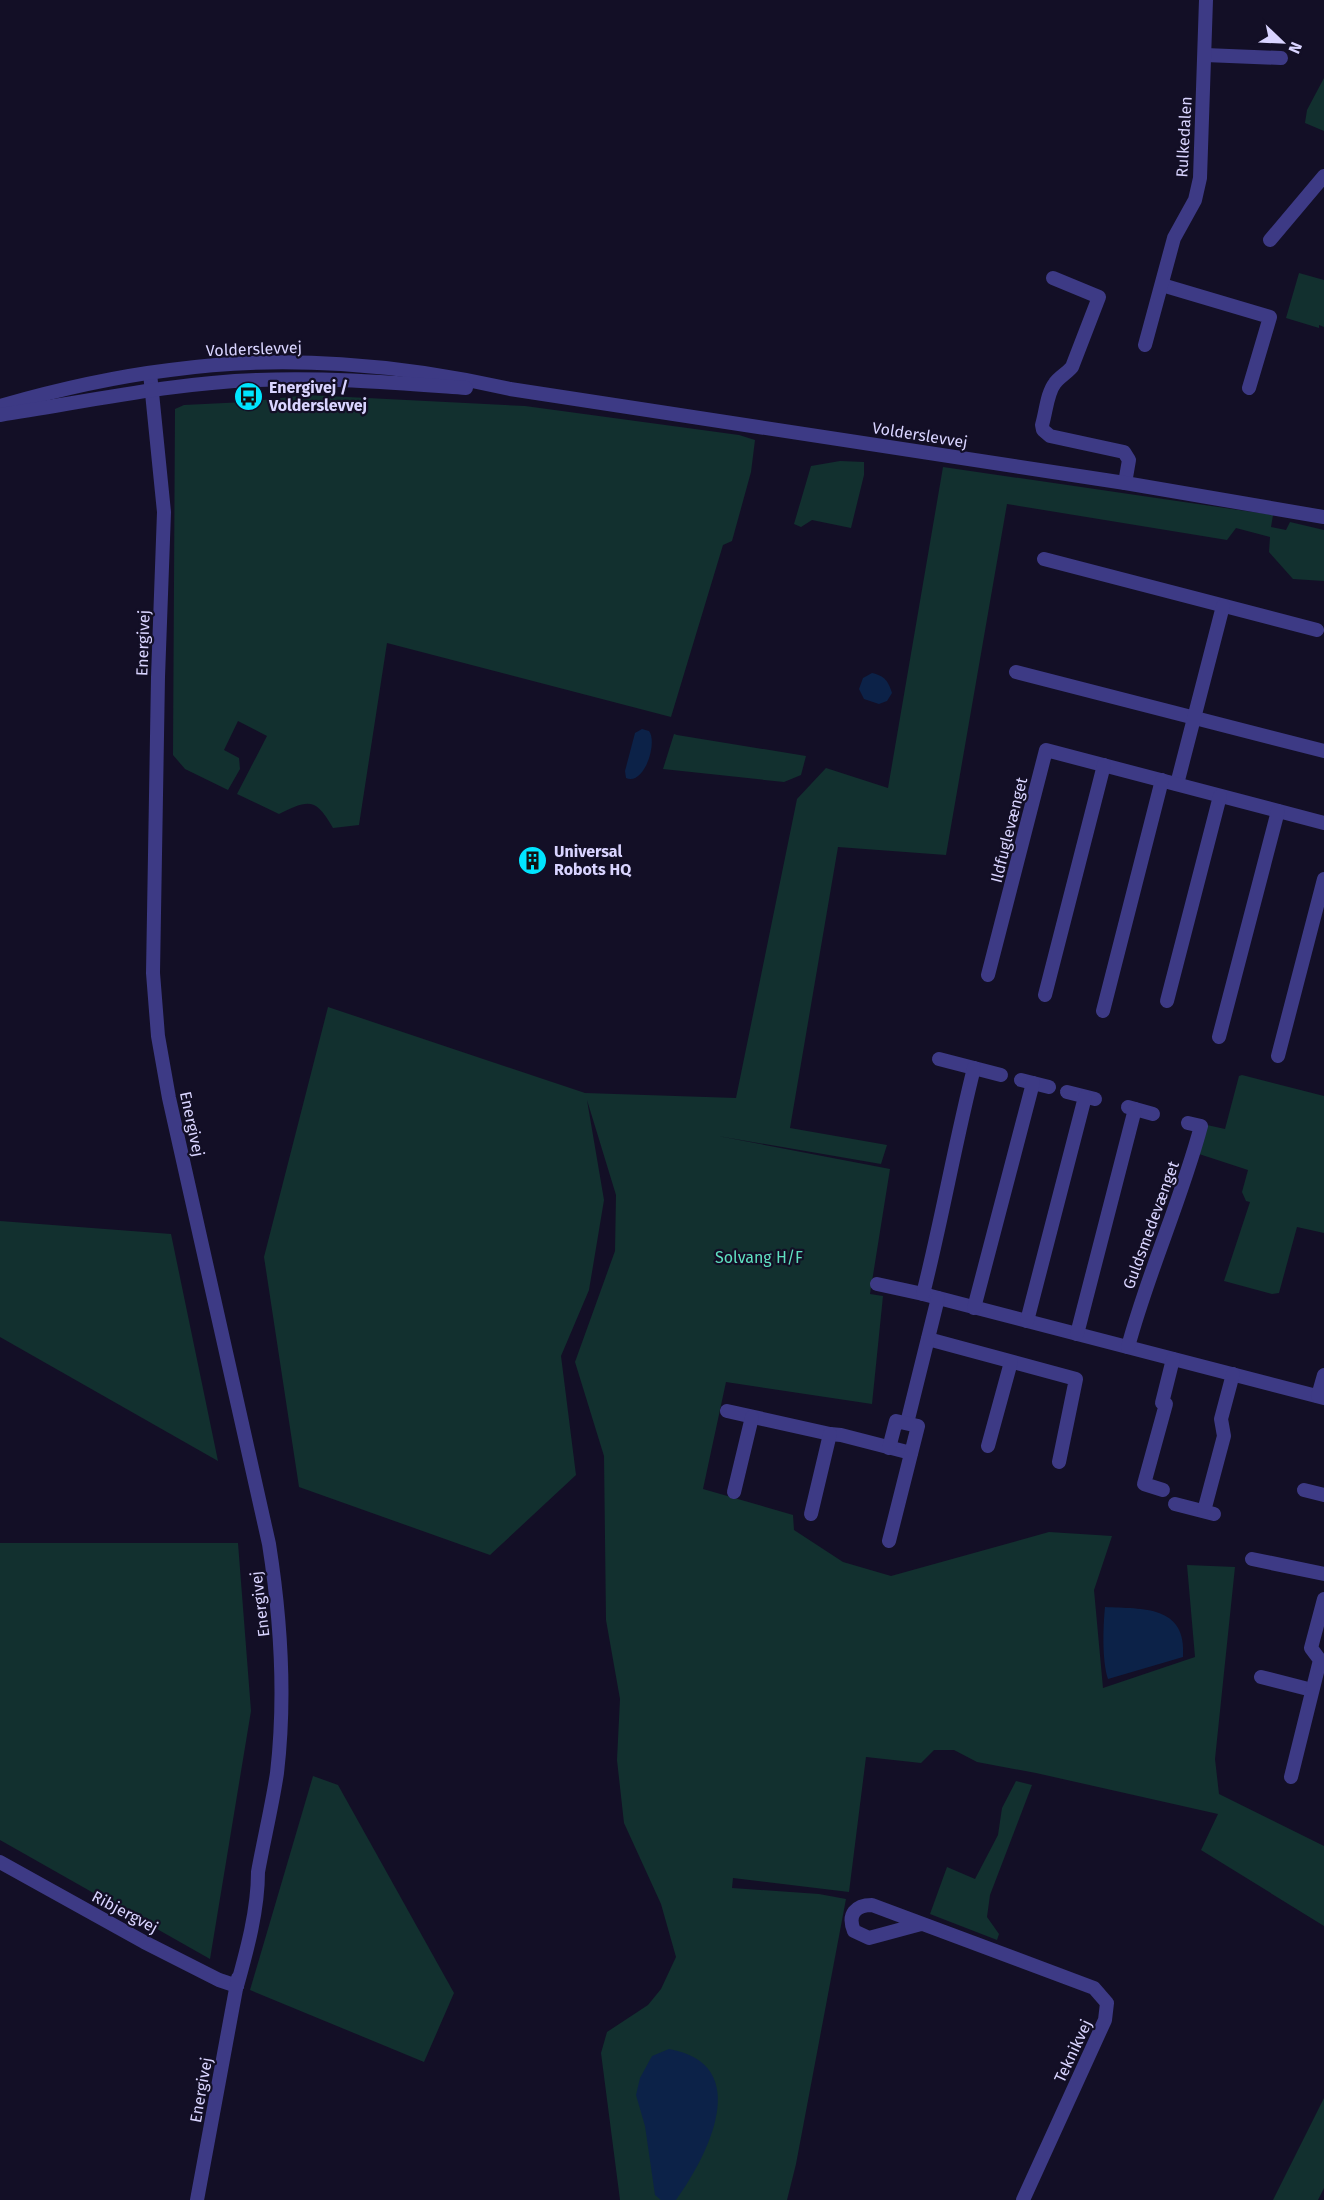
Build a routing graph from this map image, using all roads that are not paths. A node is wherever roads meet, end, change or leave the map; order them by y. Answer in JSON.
{"nodes":[{"id":1,"x":1206,"y":0,"type":"edge"},
{"id":2,"x":1205,"y":55,"type":"junction"},
{"id":3,"x":1281,"y":58,"type":"dead end"},
{"id":4,"x":1324,"y":176,"type":"edge"},
{"id":5,"x":1270,"y":240,"type":"dead end"},
{"id":6,"x":1053,"y":278,"type":"dead end"},
{"id":7,"x":1162,"y":285,"type":"junction"},
{"id":8,"x":1145,"y":345,"type":"dead end"},
{"id":9,"x":388,"y":369,"type":"junction"},
{"id":10,"x":150,"y":372,"type":"junction"},
{"id":11,"x":1249,"y":388,"type":"dead end"},
{"id":12,"x":510,"y":389,"type":"junction"},
{"id":13,"x":152,"y":390,"type":"junction"},
{"id":14,"x":0,"y":406,"type":"edge"},
{"id":15,"x":0,"y":415,"type":"edge"},
{"id":16,"x":1125,"y":483,"type":"junction"},
{"id":17,"x":1324,"y":517,"type":"edge"},
{"id":18,"x":1044,"y":559,"type":"dead end"},
{"id":19,"x":1223,"y":606,"type":"junction"},
{"id":20,"x":1317,"y":630,"type":"dead end"},
{"id":21,"x":1016,"y":672,"type":"dead end"},
{"id":22,"x":1194,"y":718,"type":"junction"},
{"id":23,"x":1324,"y":751,"type":"edge"},
{"id":24,"x":1104,"y":765,"type":"junction"},
{"id":25,"x":1162,"y":780,"type":"junction"},
{"id":26,"x":1177,"y":784,"type":"junction"},
{"id":27,"x":1220,"y":796,"type":"junction"},
{"id":28,"x":1278,"y":811,"type":"junction"},
{"id":29,"x":1324,"y":823,"type":"edge"},
{"id":30,"x":1324,"y":879,"type":"edge"},
{"id":31,"x":988,"y":975,"type":"dead end"},
{"id":32,"x":1045,"y":995,"type":"dead end"},
{"id":33,"x":1167,"y":1000,"type":"dead end"},
{"id":34,"x":1103,"y":1011,"type":"dead end"},
{"id":35,"x":1219,"y":1037,"type":"dead end"},
{"id":36,"x":1278,"y":1056,"type":"dead end"},
{"id":37,"x":939,"y":1059,"type":"dead end"},
{"id":38,"x":974,"y":1068,"type":"junction"},
{"id":39,"x":1001,"y":1075,"type":"dead end"},
{"id":40,"x":1049,"y":1087,"type":"dead end"},
{"id":41,"x":1067,"y":1092,"type":"dead end"},
{"id":42,"x":1153,"y":1114,"type":"dead end"},
{"id":43,"x":1188,"y":1123,"type":"dead end"},
{"id":44,"x":877,"y":1284,"type":"dead end"},
{"id":45,"x":923,"y":1294,"type":"junction"},
{"id":46,"x":938,"y":1299,"type":"junction"},
{"id":47,"x":974,"y":1308,"type":"junction"},
{"id":48,"x":1027,"y":1321,"type":"junction"},
{"id":49,"x":1077,"y":1334,"type":"junction"},
{"id":50,"x":928,"y":1339,"type":"junction"},
{"id":51,"x":1128,"y":1347,"type":"junction"},
{"id":52,"x":1173,"y":1359,"type":"junction"},
{"id":53,"x":1011,"y":1362,"type":"junction"},
{"id":54,"x":1233,"y":1374,"type":"junction"},
{"id":55,"x":1324,"y":1375,"type":"edge"},
{"id":56,"x":1321,"y":1397,"type":"edge"},
{"id":57,"x":727,"y":1412,"type":"dead end"},
{"id":58,"x":752,"y":1417,"type":"junction"},
{"id":59,"x":907,"y":1423,"type":"junction"},
{"id":60,"x":830,"y":1434,"type":"junction"},
{"id":61,"x":988,"y":1446,"type":"dead end"},
{"id":62,"x":889,"y":1448,"type":"junction"},
{"id":63,"x":911,"y":1453,"type":"junction"},
{"id":64,"x":1059,"y":1462,"type":"dead end"},
{"id":65,"x":1164,"y":1490,"type":"dead end"},
{"id":66,"x":1304,"y":1490,"type":"dead end"},
{"id":67,"x":735,"y":1492,"type":"dead end"},
{"id":68,"x":1324,"y":1495,"type":"edge"},
{"id":69,"x":1175,"y":1504,"type":"dead end"},
{"id":70,"x":811,"y":1514,"type":"dead end"},
{"id":71,"x":889,"y":1541,"type":"dead end"},
{"id":72,"x":1252,"y":1559,"type":"dead end"},
{"id":73,"x":1324,"y":1574,"type":"edge"},
{"id":74,"x":1324,"y":1599,"type":"edge"},
{"id":75,"x":1322,"y":1660,"type":"edge"},
{"id":76,"x":1261,"y":1677,"type":"dead end"},
{"id":77,"x":1312,"y":1690,"type":"junction"},
{"id":78,"x":1291,"y":1777,"type":"dead end"},
{"id":79,"x":0,"y":1862,"type":"edge"},
{"id":80,"x":921,"y":1924,"type":"dead end"},
{"id":81,"x":237,"y":1986,"type":"junction"},
{"id":82,"x":197,"y":2200,"type":"edge"},
{"id":83,"x":1023,"y":2200,"type":"edge"}],
"edges":[{"from":1,"to":2,"type":"street","name":"Rulkedalen"},
{"from":2,"to":3,"type":"street"},
{"from":2,"to":7,"type":"street","name":"Rulkedalen"},
{"from":4,"to":5,"type":"street"},
{"from":6,"to":16,"type":"street"},
{"from":7,"to":8,"type":"street","name":"Rulkedalen"},
{"from":7,"to":11,"type":"street"},
{"from":9,"to":10,"type":"street","name":"Volderslevvej"},
{"from":9,"to":12,"type":"street","name":"Volderslevvej"},
{"from":9,"to":13,"type":"street"},
{"from":10,"to":13,"type":"street","name":"Energivej"},
{"from":10,"to":14,"type":"street","name":"Volderslevvej"},
{"from":12,"to":13,"type":"street","name":"Volderslevvej"},
{"from":12,"to":16,"type":"street","name":"Volderslevvej"},
{"from":13,"to":15,"type":"street","name":"Volderslevvej"},
{"from":13,"to":81,"type":"street","name":"Energivej"},
{"from":16,"to":17,"type":"street","name":"Volderslevvej"},
{"from":18,"to":19,"type":"street"},
{"from":19,"to":20,"type":"street"},
{"from":19,"to":22,"type":"street"},
{"from":21,"to":22,"type":"street"},
{"from":22,"to":23,"type":"street"},
{"from":22,"to":26,"type":"street"},
{"from":24,"to":25,"type":"street","name":"Ildfuglevænget"},
{"from":24,"to":31,"type":"street","name":"Ildfuglevænget"},
{"from":24,"to":32,"type":"street"},
{"from":25,"to":26,"type":"street","name":"Ildfuglevænget"},
{"from":25,"to":34,"type":"street"},
{"from":26,"to":27,"type":"street","name":"Ildfuglevænget"},
{"from":27,"to":28,"type":"street","name":"Ildfuglevænget"},
{"from":27,"to":33,"type":"street"},
{"from":28,"to":29,"type":"street","name":"Ildfuglevænget"},
{"from":28,"to":35,"type":"street"},
{"from":30,"to":36,"type":"street"},
{"from":37,"to":38,"type":"street"},
{"from":38,"to":39,"type":"street"},
{"from":38,"to":45,"type":"street"},
{"from":40,"to":47,"type":"street"},
{"from":41,"to":48,"type":"street"},
{"from":42,"to":49,"type":"street"},
{"from":43,"to":51,"type":"street","name":"Guldsmedevænget"},
{"from":44,"to":45,"type":"street"},
{"from":45,"to":46,"type":"street"},
{"from":46,"to":47,"type":"street"},
{"from":46,"to":50,"type":"street"},
{"from":47,"to":48,"type":"street"},
{"from":48,"to":49,"type":"street"},
{"from":49,"to":51,"type":"street"},
{"from":50,"to":53,"type":"street"},
{"from":50,"to":59,"type":"street"},
{"from":51,"to":52,"type":"street"},
{"from":52,"to":54,"type":"street"},
{"from":52,"to":65,"type":"street"},
{"from":53,"to":61,"type":"street"},
{"from":53,"to":64,"type":"street"},
{"from":54,"to":56,"type":"street"},
{"from":54,"to":69,"type":"street"},
{"from":55,"to":56,"type":"street"},
{"from":57,"to":58,"type":"street"},
{"from":58,"to":60,"type":"street"},
{"from":58,"to":67,"type":"street"},
{"from":59,"to":62,"type":"street"},
{"from":59,"to":63,"type":"street"},
{"from":60,"to":62,"type":"street"},
{"from":60,"to":70,"type":"street"},
{"from":62,"to":63,"type":"street"},
{"from":63,"to":71,"type":"street"},
{"from":66,"to":68,"type":"street"},
{"from":72,"to":73,"type":"street"},
{"from":74,"to":75,"type":"street"},
{"from":75,"to":77,"type":"street"},
{"from":76,"to":77,"type":"street"},
{"from":77,"to":78,"type":"street"},
{"from":79,"to":81,"type":"street","name":"Ribjergvej"},
{"from":80,"to":83,"type":"street","name":"Teknikvej"},
{"from":81,"to":82,"type":"street","name":"Energivej"}]}
